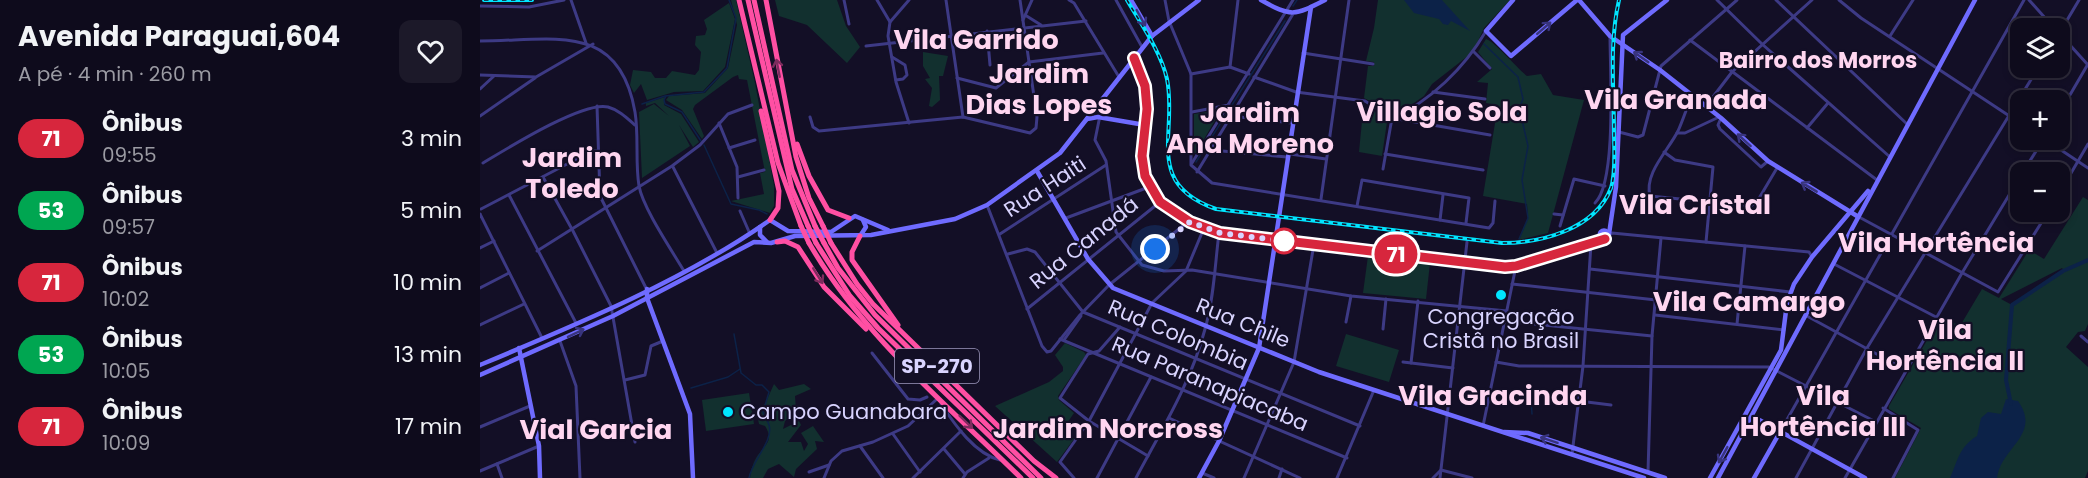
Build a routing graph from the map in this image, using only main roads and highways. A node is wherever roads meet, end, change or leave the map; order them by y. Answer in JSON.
{"nodes":[{"id":1,"x":739,"y":0,"type":"edge"},
{"id":2,"x":748,"y":0,"type":"edge"},
{"id":3,"x":755,"y":0,"type":"edge"},
{"id":4,"x":766,"y":0,"type":"edge"},
{"id":5,"x":1131,"y":0,"type":"edge"},
{"id":6,"x":1199,"y":0,"type":"edge"},
{"id":7,"x":1261,"y":0,"type":"edge"},
{"id":8,"x":1325,"y":0,"type":"edge"},
{"id":9,"x":1513,"y":0,"type":"edge"},
{"id":10,"x":1578,"y":0,"type":"edge"},
{"id":11,"x":1667,"y":0,"type":"edge"},
{"id":12,"x":1975,"y":0,"type":"edge"},
{"id":13,"x":1311,"y":7,"type":"junction"},
{"id":14,"x":1152,"y":36,"type":"junction"},
{"id":15,"x":1622,"y":44,"type":"junction"},
{"id":16,"x":1134,"y":58,"type":"junction"},
{"id":17,"x":757,"y":74,"type":"junction"},
{"id":18,"x":1087,"y":120,"type":"junction"},
{"id":19,"x":789,"y":123,"type":"junction"},
{"id":20,"x":1037,"y":171,"type":"junction"},
{"id":21,"x":1877,"y":180,"type":"junction"},
{"id":22,"x":1850,"y":212,"type":"junction"},
{"id":23,"x":1857,"y":216,"type":"junction"},
{"id":24,"x":849,"y":218,"type":"junction"},
{"id":25,"x":1610,"y":218,"type":"junction"},
{"id":26,"x":770,"y":220,"type":"junction"},
{"id":27,"x":863,"y":220,"type":"junction"},
{"id":28,"x":804,"y":226,"type":"junction"},
{"id":29,"x":760,"y":227,"type":"junction"},
{"id":30,"x":888,"y":231,"type":"junction"},
{"id":31,"x":1602,"y":232,"type":"junction"},
{"id":32,"x":860,"y":237,"type":"junction"},
{"id":33,"x":1607,"y":237,"type":"junction"},
{"id":34,"x":1275,"y":240,"type":"junction"},
{"id":35,"x":767,"y":242,"type":"junction"},
{"id":36,"x":777,"y":242,"type":"junction"},
{"id":37,"x":828,"y":243,"type":"junction"},
{"id":38,"x":1591,"y":243,"type":"junction"},
{"id":39,"x":647,"y":289,"type":"junction"},
{"id":40,"x":647,"y":298,"type":"junction"},
{"id":41,"x":598,"y":314,"type":"junction"},
{"id":42,"x":599,"y":322,"type":"junction"},
{"id":43,"x":1798,"y":327,"type":"junction"},
{"id":44,"x":1787,"y":330,"type":"junction"},
{"id":45,"x":878,"y":338,"type":"junction"},
{"id":46,"x":908,"y":338,"type":"junction"},
{"id":47,"x":519,"y":348,"type":"junction"},
{"id":48,"x":1259,"y":348,"type":"junction"},
{"id":49,"x":522,"y":357,"type":"junction"},
{"id":50,"x":480,"y":365,"type":"edge"},
{"id":51,"x":1774,"y":369,"type":"junction"},
{"id":52,"x":480,"y":375,"type":"edge"},
{"id":53,"x":1752,"y":416,"type":"junction"},
{"id":54,"x":1496,"y":430,"type":"junction"},
{"id":55,"x":1517,"y":431,"type":"junction"},
{"id":56,"x":1780,"y":432,"type":"junction"},
{"id":57,"x":1516,"y":437,"type":"junction"},
{"id":58,"x":1201,"y":476,"type":"edge"},
{"id":59,"x":540,"y":478,"type":"edge"},
{"id":60,"x":693,"y":478,"type":"edge"},
{"id":61,"x":1021,"y":478,"type":"edge"},
{"id":62,"x":1033,"y":478,"type":"edge"},
{"id":63,"x":1041,"y":478,"type":"edge"},
{"id":64,"x":1056,"y":478,"type":"edge"},
{"id":65,"x":1644,"y":478,"type":"edge"},
{"id":66,"x":1665,"y":478,"type":"edge"},
{"id":67,"x":1710,"y":478,"type":"edge"},
{"id":68,"x":1718,"y":478,"type":"edge"},
{"id":69,"x":1754,"y":478,"type":"edge"},
{"id":70,"x":1865,"y":478,"type":"edge"}],
"edges":[{"from":1,"to":17,"type":"highway","number":"SP-270"},
{"from":2,"to":28,"type":"highway","number":"SP-270"},
{"from":3,"to":37,"type":"highway","number":"SP-270","bridge":true},
{"from":19,"to":4,"type":"highway","one_way":true},
{"from":5,"to":14,"type":"main road","one_way":true},
{"from":6,"to":14,"type":"main road"},
{"from":7,"to":13,"type":"main road"},
{"from":8,"to":13,"type":"main road"},
{"from":9,"to":10,"type":"main road","one_way":true},
{"from":10,"to":15,"type":"main road"},
{"from":11,"to":15,"type":"main road"},
{"from":12,"to":21,"type":"main road"},
{"from":13,"to":34,"type":"main road"},
{"from":14,"to":16,"type":"main road"},
{"from":22,"to":15,"type":"main road","one_way":true},
{"from":15,"to":25,"type":"main road"},
{"from":16,"to":18,"type":"main road"},
{"from":16,"to":18,"type":"main road"},
{"from":17,"to":26,"type":"highway"},
{"from":17,"to":28,"type":"highway","number":"SP-270"},
{"from":18,"to":20,"type":"main road"},
{"from":19,"to":24,"type":"highway"},
{"from":19,"to":37,"type":"highway","number":"SP-270","bridge":true},
{"from":20,"to":30,"type":"main road"},
{"from":20,"to":48,"type":"main road","name":"Rua Chile"},
{"from":21,"to":22,"type":"main road"},
{"from":21,"to":23,"type":"main road"},
{"from":22,"to":23,"type":"main road"},
{"from":22,"to":44,"type":"main road"},
{"from":23,"to":43,"type":"main road"},
{"from":24,"to":26,"type":"main road"},
{"from":24,"to":27,"type":"main road"},
{"from":25,"to":31,"type":"main road"},
{"from":25,"to":33,"type":"main road"},
{"from":26,"to":29,"type":"main road"},
{"from":27,"to":30,"type":"main road"},
{"from":27,"to":32,"type":"main road"},
{"from":28,"to":45,"type":"highway","number":"SP-270","bridge":true},
{"from":28,"to":62,"type":"highway","number":"SP-270","bridge":true},
{"from":29,"to":35,"type":"main road"},
{"from":29,"to":39,"type":"main road"},
{"from":30,"to":32,"type":"main road"},
{"from":31,"to":33,"type":"main road"},
{"from":31,"to":38,"type":"main road"},
{"from":32,"to":36,"type":"main road"},
{"from":32,"to":46,"type":"highway"},
{"from":33,"to":38,"type":"main road"},
{"from":34,"to":38,"type":"main road"},
{"from":34,"to":48,"type":"main road"},
{"from":35,"to":36,"type":"main road"},
{"from":35,"to":40,"type":"main road"},
{"from":36,"to":45,"type":"highway","one_way":true},
{"from":37,"to":46,"type":"highway","number":"SP-270"},
{"from":37,"to":63,"type":"highway","number":"SP-270"},
{"from":39,"to":40,"type":"main road"},
{"from":39,"to":41,"type":"main road"},
{"from":40,"to":42,"type":"main road"},
{"from":40,"to":60,"type":"main road"},
{"from":41,"to":42,"type":"main road"},
{"from":41,"to":47,"type":"main road"},
{"from":49,"to":42,"type":"main road","one_way":true},
{"from":43,"to":44,"type":"main road"},
{"from":43,"to":51,"type":"main road"},
{"from":44,"to":51,"type":"main road"},
{"from":45,"to":61,"type":"highway","number":"SP-270","one_way":true},
{"from":46,"to":64,"type":"highway","number":"SP-270"},
{"from":47,"to":49,"type":"main road"},
{"from":47,"to":50,"type":"main road"},
{"from":48,"to":54,"type":"main road","name":"Rua Chile"},
{"from":48,"to":58,"type":"main road"},
{"from":49,"to":52,"type":"main road"},
{"from":49,"to":59,"type":"main road"},
{"from":51,"to":53,"type":"main road"},
{"from":51,"to":67,"type":"main road","one_way":true},
{"from":53,"to":56,"type":"main road"},
{"from":53,"to":68,"type":"main road"},
{"from":54,"to":55,"type":"main road","name":"Rua Chile"},
{"from":54,"to":57,"type":"main road","name":"Rua Chile"},
{"from":55,"to":57,"type":"main road"},
{"from":66,"to":55,"type":"main road","name":"Rua Chile","one_way":true},
{"from":56,"to":69,"type":"main road"},
{"from":56,"to":70,"type":"main road"},
{"from":57,"to":65,"type":"main road","name":"Rua Chile"}]}
